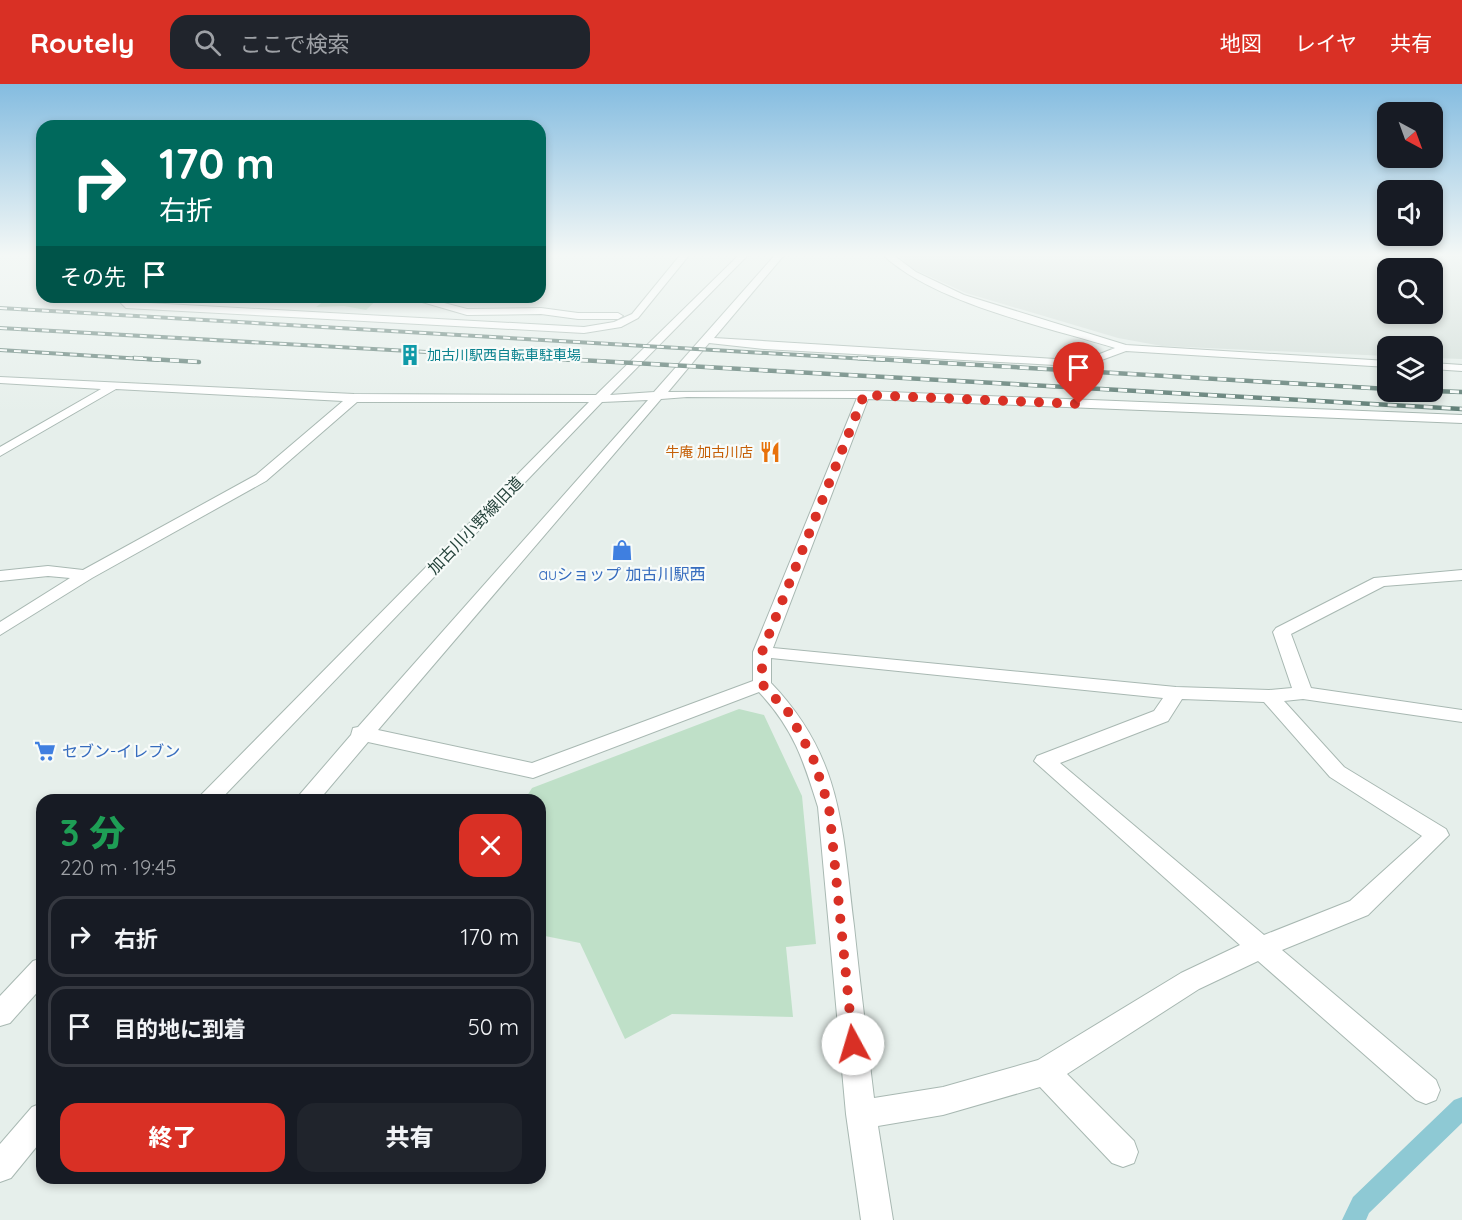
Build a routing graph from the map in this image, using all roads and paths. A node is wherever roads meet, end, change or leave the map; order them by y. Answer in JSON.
{"nodes":[{"id":1,"x":214,"y":307,"type":"edge"},
{"id":2,"x":448,"y":307,"type":"edge"},
{"id":3,"x":642,"y":307,"type":"edge"},
{"id":4,"x":692,"y":307,"type":"edge"},
{"id":5,"x":734,"y":307,"type":"edge"},
{"id":6,"x":993,"y":307,"type":"edge"},
{"id":7,"x":635,"y":316,"type":"junction"},
{"id":8,"x":706,"y":340,"type":"junction"},
{"id":9,"x":1125,"y":348,"type":"junction"},
{"id":10,"x":1377,"y":363,"type":"edge"},
{"id":11,"x":1443,"y":367,"type":"edge"},
{"id":12,"x":1462,"y":368,"type":"edge"},
{"id":13,"x":0,"y":380,"type":"edge"},
{"id":14,"x":112,"y":387,"type":"junction"},
{"id":15,"x":864,"y":395,"type":"junction"},
{"id":16,"x":658,"y":396,"type":"junction"},
{"id":17,"x":354,"y":398,"type":"junction"},
{"id":18,"x":599,"y":399,"type":"junction"},
{"id":19,"x":1462,"y":419,"type":"edge"},
{"id":20,"x":0,"y":452,"type":"edge"},
{"id":21,"x":86,"y":575,"type":"junction"},
{"id":22,"x":1462,"y":575,"type":"edge"},
{"id":23,"x":0,"y":576,"type":"edge"},
{"id":24,"x":0,"y":630,"type":"edge"},
{"id":25,"x":762,"y":652,"type":"junction"},
{"id":26,"x":762,"y":684,"type":"junction"},
{"id":27,"x":1176,"y":693,"type":"junction"},
{"id":28,"x":1303,"y":693,"type":"junction"},
{"id":29,"x":1269,"y":696,"type":"junction"},
{"id":30,"x":1462,"y":716,"type":"edge"},
{"id":31,"x":360,"y":733,"type":"junction"},
{"id":32,"x":213,"y":794,"type":"edge"},
{"id":33,"x":311,"y":794,"type":"edge"},
{"id":34,"x":1259,"y":948,"type":"junction"},
{"id":35,"x":36,"y":973,"type":"edge"},
{"id":36,"x":10,"y":992,"type":"edge"},
{"id":37,"x":0,"y":1014,"type":"edge"},
{"id":38,"x":1045,"y":1072,"type":"junction"},
{"id":39,"x":1426,"y":1090,"type":"dead end"},
{"id":40,"x":861,"y":1114,"type":"junction"},
{"id":41,"x":36,"y":1124,"type":"edge"},
{"id":42,"x":1123,"y":1152,"type":"dead end"},
{"id":43,"x":0,"y":1167,"type":"edge"},
{"id":44,"x":877,"y":1220,"type":"edge"}],
"edges":[{"from":1,"to":7,"type":"street"},
{"from":2,"to":7,"type":"street"},
{"from":3,"to":7,"type":"street"},
{"from":4,"to":18,"type":"street","name":"加古川小野線旧道"},
{"from":5,"to":8,"type":"street"},
{"from":6,"to":9,"type":"street"},
{"from":8,"to":9,"type":"street"},
{"from":8,"to":16,"type":"street"},
{"from":9,"to":10,"type":"street"},
{"from":11,"to":12,"type":"street"},
{"from":13,"to":14,"type":"street"},
{"from":14,"to":17,"type":"street"},
{"from":14,"to":20,"type":"street"},
{"from":15,"to":16,"type":"street"},
{"from":15,"to":19,"type":"street"},
{"from":15,"to":25,"type":"street"},
{"from":16,"to":18,"type":"street"},
{"from":16,"to":31,"type":"street"},
{"from":17,"to":18,"type":"street"},
{"from":17,"to":21,"type":"street"},
{"from":18,"to":32,"type":"street","name":"加古川小野線旧道"},
{"from":21,"to":23,"type":"street"},
{"from":21,"to":24,"type":"street"},
{"from":22,"to":28,"type":"street"},
{"from":25,"to":26,"type":"street"},
{"from":25,"to":27,"type":"street"},
{"from":26,"to":31,"type":"street"},
{"from":26,"to":40,"type":"street"},
{"from":27,"to":29,"type":"street"},
{"from":27,"to":34,"type":"street"},
{"from":28,"to":29,"type":"street"},
{"from":28,"to":30,"type":"street"},
{"from":29,"to":34,"type":"street"},
{"from":31,"to":33,"type":"street"},
{"from":34,"to":38,"type":"street"},
{"from":34,"to":39,"type":"street"},
{"from":35,"to":36,"type":"street"},
{"from":36,"to":37,"type":"street"},
{"from":38,"to":40,"type":"street"},
{"from":38,"to":42,"type":"street"},
{"from":40,"to":44,"type":"street"},
{"from":41,"to":43,"type":"street"}]}
